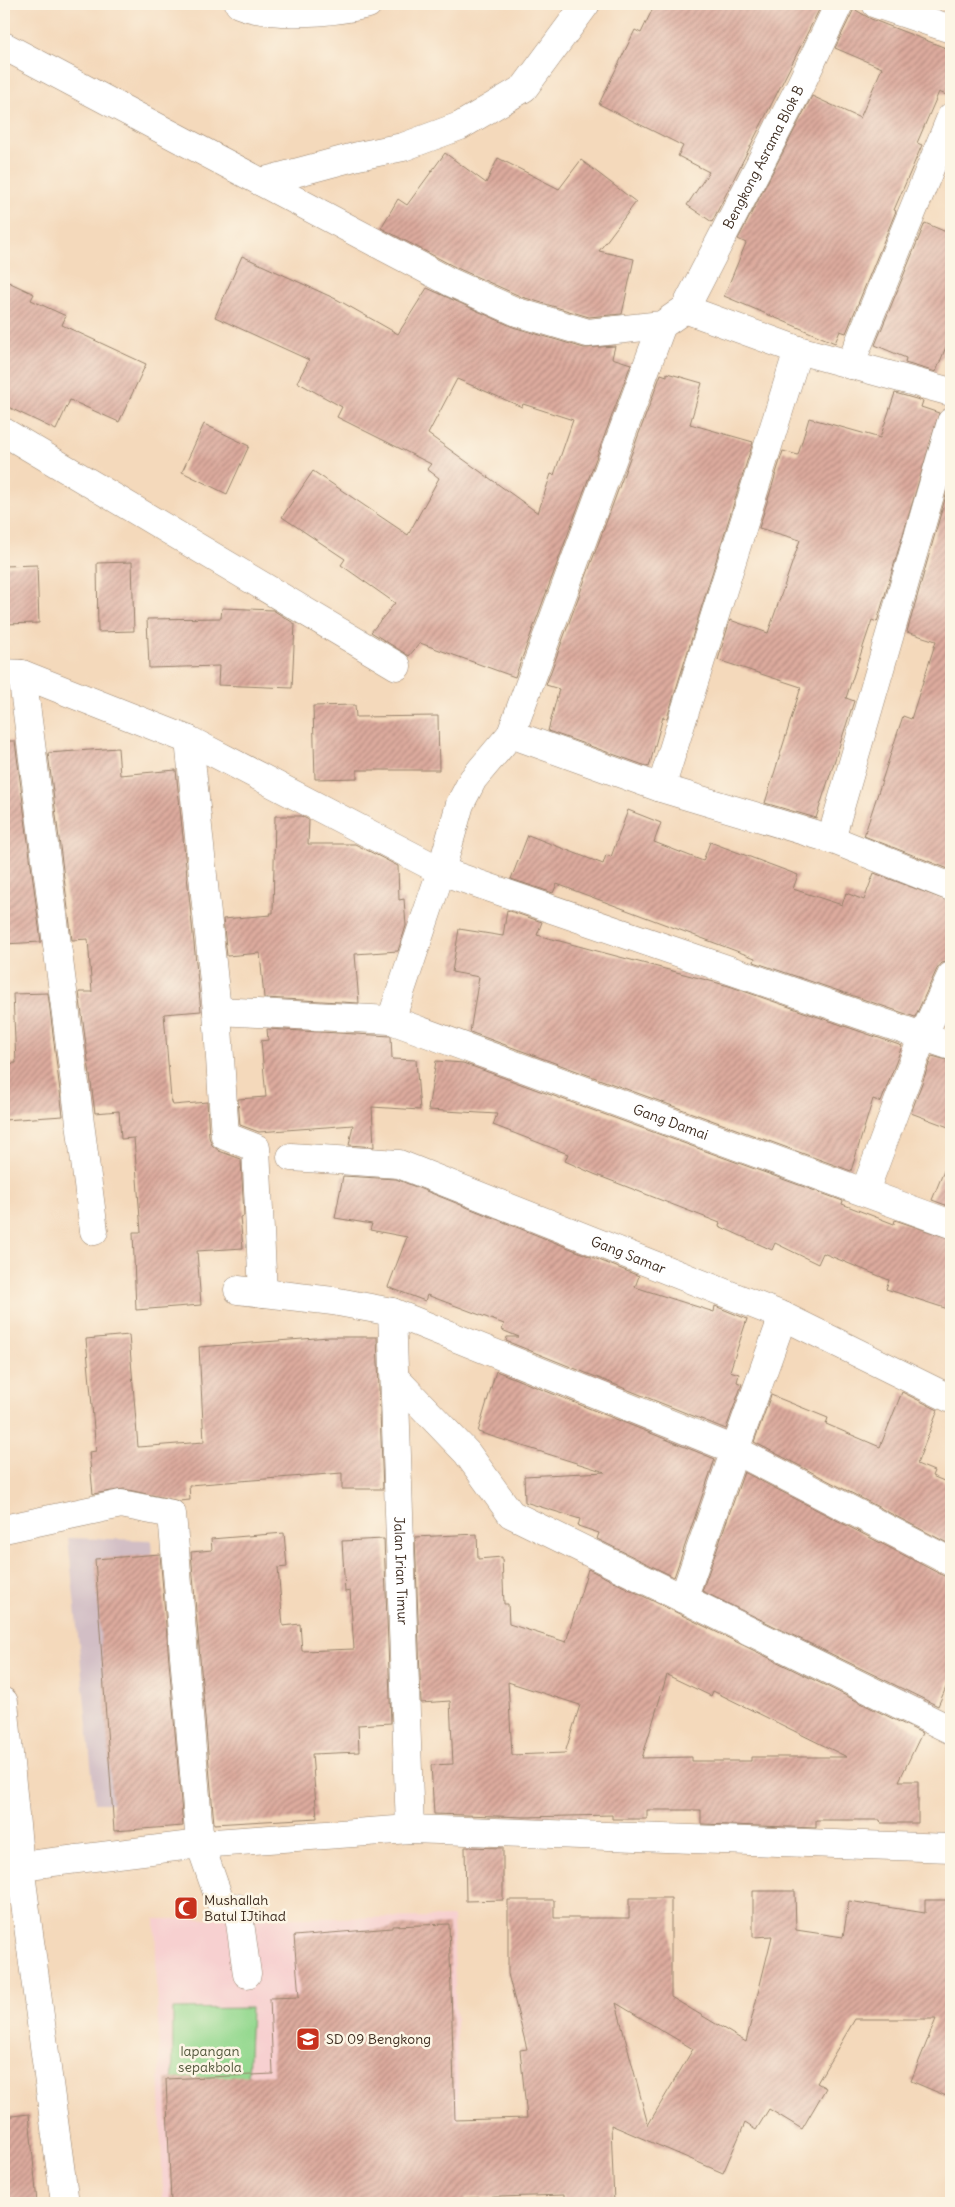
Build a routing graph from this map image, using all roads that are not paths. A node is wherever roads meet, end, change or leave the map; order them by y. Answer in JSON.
{"nodes":[{"id":1,"x":239,"y":4,"type":"edge"},
{"id":2,"x":368,"y":4,"type":"edge"},
{"id":3,"x":586,"y":4,"type":"edge"},
{"id":4,"x":839,"y":4,"type":"edge"},
{"id":5,"x":876,"y":4,"type":"edge"},
{"id":6,"x":951,"y":29,"type":"edge"},
{"id":7,"x":4,"y":46,"type":"edge"},
{"id":8,"x":951,"y":117,"type":"edge"},
{"id":9,"x":261,"y":182,"type":"junction"},
{"id":10,"x":685,"y":308,"type":"junction"},
{"id":11,"x":662,"y":325,"type":"junction"},
{"id":12,"x":798,"y":350,"type":"junction"},
{"id":13,"x":850,"y":365,"type":"junction"},
{"id":14,"x":951,"y":392,"type":"edge"},
{"id":15,"x":951,"y":422,"type":"edge"},
{"id":16,"x":4,"y":432,"type":"edge"},
{"id":17,"x":398,"y":666,"type":"dead end"},
{"id":18,"x":13,"y":674,"type":"edge"},
{"id":19,"x":511,"y":734,"type":"junction"},
{"id":20,"x":189,"y":740,"type":"junction"},
{"id":21,"x":661,"y":788,"type":"junction"},
{"id":22,"x":831,"y":839,"type":"junction"},
{"id":23,"x":441,"y":871,"type":"junction"},
{"id":24,"x":951,"y":887,"type":"edge"},
{"id":25,"x":951,"y":976,"type":"edge"},
{"id":26,"x":217,"y":1011,"type":"junction"},
{"id":27,"x":391,"y":1020,"type":"junction"},
{"id":28,"x":922,"y":1038,"type":"junction"},
{"id":29,"x":951,"y":1046,"type":"edge"},
{"id":30,"x":291,"y":1157,"type":"dead end"},
{"id":31,"x":865,"y":1191,"type":"junction"},
{"id":32,"x":951,"y":1224,"type":"edge"},
{"id":33,"x":94,"y":1231,"type":"dead end"},
{"id":34,"x":392,"y":1312,"type":"junction"},
{"id":35,"x":782,"y":1316,"type":"junction"},
{"id":36,"x":395,"y":1378,"type":"junction"},
{"id":37,"x":951,"y":1399,"type":"edge"},
{"id":38,"x":735,"y":1450,"type":"junction"},
{"id":39,"x":4,"y":1529,"type":"edge"},
{"id":40,"x":951,"y":1562,"type":"edge"},
{"id":41,"x":683,"y":1599,"type":"junction"},
{"id":42,"x":4,"y":1702,"type":"edge"},
{"id":43,"x":951,"y":1730,"type":"edge"},
{"id":44,"x":410,"y":1829,"type":"junction"},
{"id":45,"x":200,"y":1844,"type":"junction"},
{"id":46,"x":951,"y":1848,"type":"edge"},
{"id":47,"x":12,"y":1867,"type":"edge"},
{"id":48,"x":246,"y":1974,"type":"dead end"},
{"id":49,"x":64,"y":2203,"type":"edge"}],
"edges":[{"from":1,"to":2,"type":"street"},
{"from":3,"to":9,"type":"street"},
{"from":4,"to":10,"type":"street","name":"Bengkong Asrama Blok B"},
{"from":5,"to":6,"type":"street"},
{"from":7,"to":9,"type":"street"},
{"from":8,"to":13,"type":"street"},
{"from":9,"to":11,"type":"street"},
{"from":10,"to":11,"type":"street"},
{"from":10,"to":12,"type":"street"},
{"from":11,"to":19,"type":"street"},
{"from":12,"to":13,"type":"street"},
{"from":12,"to":21,"type":"street"},
{"from":13,"to":14,"type":"street"},
{"from":15,"to":22,"type":"street"},
{"from":16,"to":17,"type":"street"},
{"from":18,"to":20,"type":"street"},
{"from":18,"to":33,"type":"street"},
{"from":19,"to":21,"type":"street"},
{"from":19,"to":23,"type":"street"},
{"from":20,"to":23,"type":"street"},
{"from":20,"to":26,"type":"street"},
{"from":21,"to":22,"type":"street"},
{"from":22,"to":24,"type":"street"},
{"from":23,"to":27,"type":"street"},
{"from":23,"to":28,"type":"street"},
{"from":25,"to":28,"type":"street"},
{"from":26,"to":27,"type":"street","name":"Gang Damai"},
{"from":26,"to":34,"type":"street"},
{"from":27,"to":31,"type":"street","name":"Gang Damai"},
{"from":28,"to":29,"type":"street"},
{"from":28,"to":31,"type":"street"},
{"from":30,"to":35,"type":"street","name":"Gang Samar"},
{"from":31,"to":32,"type":"street","name":"Gang Damai"},
{"from":34,"to":36,"type":"street","name":"Jalan Irian Timur"},
{"from":34,"to":38,"type":"street"},
{"from":35,"to":37,"type":"street","name":"Gang Samar"},
{"from":35,"to":38,"type":"street"},
{"from":36,"to":41,"type":"street"},
{"from":36,"to":44,"type":"street","name":"Jalan Irian Timur"},
{"from":38,"to":40,"type":"street"},
{"from":38,"to":41,"type":"street"},
{"from":39,"to":45,"type":"street"},
{"from":41,"to":43,"type":"street"},
{"from":42,"to":47,"type":"street"},
{"from":44,"to":45,"type":"street"},
{"from":44,"to":46,"type":"street"},
{"from":45,"to":47,"type":"street"},
{"from":45,"to":48,"type":"street"},
{"from":47,"to":49,"type":"street"}]}
